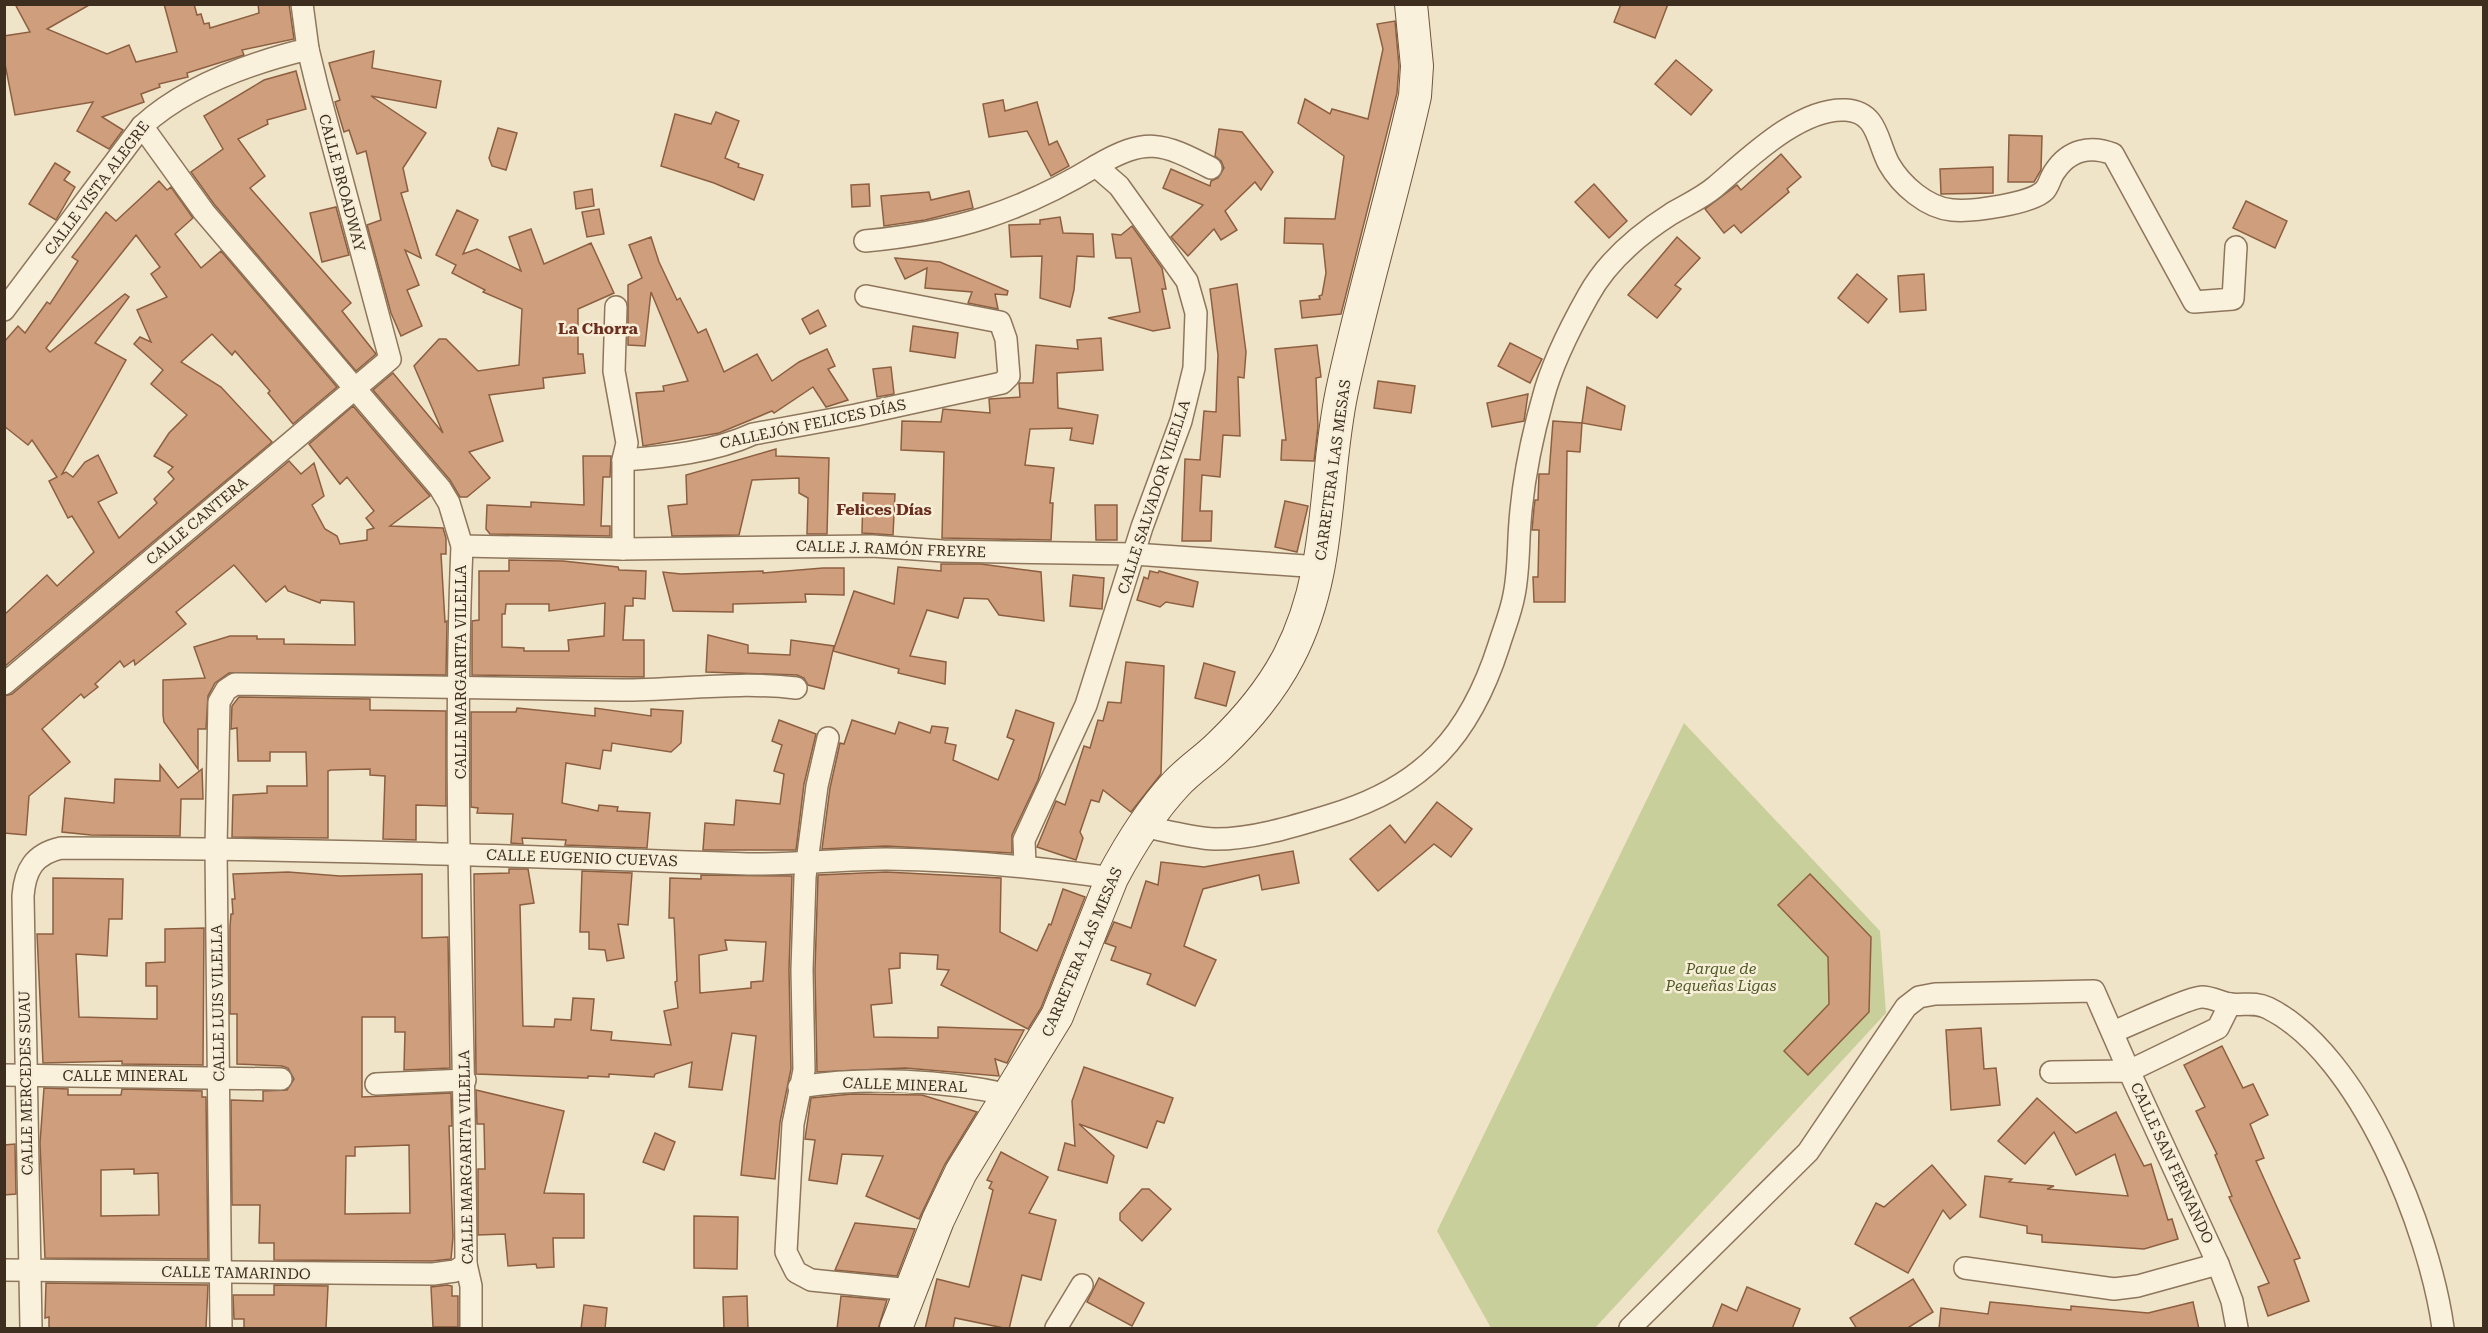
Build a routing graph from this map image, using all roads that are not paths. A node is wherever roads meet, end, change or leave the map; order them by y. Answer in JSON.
{"nodes":[{"id":1,"x":302,"y":4,"type":"edge"},
{"id":2,"x":1411,"y":4,"type":"edge"},
{"id":3,"x":308,"y":49,"type":"junction"},
{"id":4,"x":142,"y":126,"type":"junction"},
{"id":5,"x":1096,"y":166,"type":"junction"},
{"id":6,"x":1211,"y":168,"type":"dead end"},
{"id":7,"x":865,"y":241,"type":"dead end"},
{"id":8,"x":2236,"y":247,"type":"dead end"},
{"id":9,"x":866,"y":296,"type":"dead end"},
{"id":10,"x":616,"y":307,"type":"dead end"},
{"id":11,"x":4,"y":310,"type":"edge"},
{"id":12,"x":390,"y":359,"type":"joint"},
{"id":13,"x":355,"y":388,"type":"junction"},
{"id":14,"x":623,"y":460,"type":"junction"},
{"id":15,"x":462,"y":546,"type":"junction"},
{"id":16,"x":623,"y":549,"type":"junction"},
{"id":17,"x":1134,"y":554,"type":"junction"},
{"id":18,"x":1320,"y":567,"type":"junction"},
{"id":19,"x":4,"y":684,"type":"edge"},
{"id":20,"x":460,"y":685,"type":"junction"},
{"id":21,"x":796,"y":688,"type":"dead end"},
{"id":22,"x":828,"y":738,"type":"dead end"},
{"id":23,"x":1143,"y":826,"type":"junction"},
{"id":24,"x":216,"y":848,"type":"junction"},
{"id":25,"x":51,"y":850,"type":"joint"},
{"id":26,"x":460,"y":853,"type":"junction"},
{"id":27,"x":807,"y":862,"type":"junction"},
{"id":28,"x":1025,"y":865,"type":"junction"},
{"id":29,"x":1112,"y":878,"type":"junction"},
{"id":30,"x":2230,"y":1004,"type":"junction"},
{"id":31,"x":2112,"y":1032,"type":"junction"},
{"id":32,"x":2129,"y":1071,"type":"junction"},
{"id":33,"x":2051,"y":1072,"type":"dead end"},
{"id":34,"x":4,"y":1075,"type":"edge"},
{"id":35,"x":26,"y":1075,"type":"junction"},
{"id":36,"x":219,"y":1076,"type":"junction"},
{"id":37,"x":281,"y":1079,"type":"dead end"},
{"id":38,"x":465,"y":1080,"type":"junction"},
{"id":39,"x":376,"y":1084,"type":"dead end"},
{"id":40,"x":799,"y":1087,"type":"junction"},
{"id":41,"x":1010,"y":1095,"type":"junction"},
{"id":42,"x":466,"y":1264,"type":"junction"},
{"id":43,"x":2218,"y":1264,"type":"junction"},
{"id":44,"x":1965,"y":1268,"type":"dead end"},
{"id":45,"x":29,"y":1269,"type":"junction"},
{"id":46,"x":4,"y":1270,"type":"edge"},
{"id":47,"x":221,"y":1273,"type":"junction"},
{"id":48,"x":1082,"y":1285,"type":"dead end"},
{"id":49,"x":910,"y":1290,"type":"junction"},
{"id":50,"x":31,"y":1329,"type":"edge"},
{"id":51,"x":221,"y":1329,"type":"edge"},
{"id":52,"x":471,"y":1329,"type":"edge"},
{"id":53,"x":896,"y":1329,"type":"edge"},
{"id":54,"x":1056,"y":1329,"type":"edge"},
{"id":55,"x":1630,"y":1329,"type":"edge"},
{"id":56,"x":2237,"y":1329,"type":"edge"},
{"id":57,"x":2444,"y":1329,"type":"edge"}],
"edges":[{"from":1,"to":3,"type":"street","name":"CALLE BROADWAY"},
{"from":2,"to":18,"type":"street","name":"CARRETERA LAS MESAS"},
{"from":3,"to":4,"type":"street","name":"CALLE VISTA ALEGRE"},
{"from":3,"to":12,"type":"street","name":"CALLE BROADWAY"},
{"from":4,"to":11,"type":"street","name":"CALLE VISTA ALEGRE"},
{"from":4,"to":13,"type":"street","name":"CALLE MARGARITA VILELLA"},
{"from":5,"to":6,"type":"street"},
{"from":5,"to":7,"type":"street"},
{"from":5,"to":17,"type":"street","name":"CALLE SALVADOR VILELLA"},
{"from":8,"to":23,"type":"street"},
{"from":9,"to":14,"type":"street","name":"CALLEJÓN FELICES DÍAS"},
{"from":10,"to":14,"type":"street"},
{"from":12,"to":13,"type":"street","name":"CALLE CANTERA"},
{"from":13,"to":15,"type":"street","name":"CALLE MARGARITA VILELLA"},
{"from":13,"to":19,"type":"street","name":"CALLE CANTERA"},
{"from":14,"to":16,"type":"street"},
{"from":15,"to":16,"type":"street","name":"CALLE J. RAMÓN FREYRE"},
{"from":15,"to":20,"type":"street","name":"CALLE MARGARITA VILELLA"},
{"from":16,"to":17,"type":"street","name":"CALLE J. RAMÓN FREYRE"},
{"from":17,"to":18,"type":"street","name":"CALLE J. RAMÓN FREYRE"},
{"from":17,"to":28,"type":"street","name":"CALLE SALVADOR VILELLA"},
{"from":18,"to":23,"type":"street","name":"CARRETERA LAS MESAS"},
{"from":20,"to":21,"type":"street"},
{"from":20,"to":24,"type":"street","name":"CALLE LUIS VILELLA"},
{"from":20,"to":26,"type":"street","name":"CALLE MARGARITA VILELLA"},
{"from":22,"to":27,"type":"street"},
{"from":23,"to":29,"type":"street","name":"CARRETERA LAS MESAS"},
{"from":24,"to":25,"type":"street","name":"CALLE EUGENIO CUEVAS"},
{"from":24,"to":26,"type":"street","name":"CALLE EUGENIO CUEVAS"},
{"from":24,"to":36,"type":"street","name":"CALLE LUIS VILELLA"},
{"from":25,"to":35,"type":"street","name":"CALLE MERCEDES SUAU"},
{"from":26,"to":27,"type":"street","name":"CALLE EUGENIO CUEVAS"},
{"from":26,"to":38,"type":"street","name":"CALLE MARGARITA VILELLA"},
{"from":27,"to":28,"type":"street","name":"CALLE EUGENIO CUEVAS"},
{"from":27,"to":40,"type":"street"},
{"from":28,"to":29,"type":"street","name":"CALLE EUGENIO CUEVAS"},
{"from":29,"to":41,"type":"street","name":"CARRETERA LAS MESAS"},
{"from":30,"to":31,"type":"street"},
{"from":30,"to":32,"type":"street"},
{"from":30,"to":57,"type":"street"},
{"from":31,"to":32,"type":"street"},
{"from":31,"to":55,"type":"street"},
{"from":32,"to":33,"type":"street","name":"CALLE SAN FERNANDO"},
{"from":32,"to":43,"type":"street","name":"CALLE SAN FERNANDO"},
{"from":34,"to":35,"type":"street","name":"CALLE MINERAL"},
{"from":35,"to":36,"type":"street","name":"CALLE MINERAL"},
{"from":35,"to":45,"type":"street","name":"CALLE MERCEDES SUAU"},
{"from":36,"to":37,"type":"street","name":"CALLE MINERAL"},
{"from":36,"to":47,"type":"street","name":"CALLE LUIS VILELLA"},
{"from":38,"to":39,"type":"street"},
{"from":38,"to":42,"type":"street","name":"CALLE MARGARITA VILELLA"},
{"from":40,"to":41,"type":"street","name":"CALLE MINERAL"},
{"from":40,"to":49,"type":"street"},
{"from":41,"to":49,"type":"street","name":"CARRETERA LAS MESAS"},
{"from":42,"to":47,"type":"street","name":"CALLE TAMARINDO"},
{"from":42,"to":52,"type":"street","name":"CALLE MARGARITA VILELLA"},
{"from":43,"to":44,"type":"street"},
{"from":43,"to":56,"type":"street","name":"CALLE SAN FERNANDO"},
{"from":45,"to":46,"type":"street","name":"CALLE TAMARINDO"},
{"from":45,"to":47,"type":"street","name":"CALLE TAMARINDO"},
{"from":45,"to":50,"type":"street","name":"CALLE MERCEDES SUAU"},
{"from":47,"to":51,"type":"street","name":"CALLE LUIS VILELLA"},
{"from":48,"to":54,"type":"street"},
{"from":49,"to":53,"type":"street","name":"CARRETERA LAS MESAS"}]}
